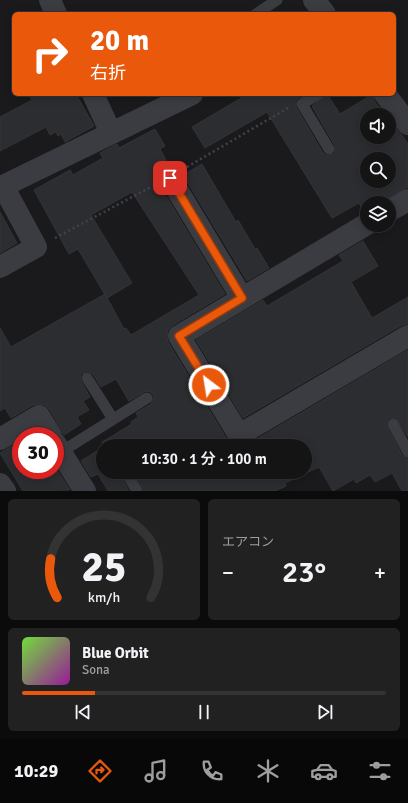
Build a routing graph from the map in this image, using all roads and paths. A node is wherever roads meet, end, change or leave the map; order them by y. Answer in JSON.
{"nodes":[{"id":1,"x":50,"y":0,"type":"edge"},
{"id":2,"x":277,"y":0,"type":"edge"},
{"id":3,"x":314,"y":0,"type":"edge"},
{"id":4,"x":55,"y":12,"type":"edge"},
{"id":5,"x":259,"y":12,"type":"edge"},
{"id":6,"x":323,"y":12,"type":"edge"},
{"id":7,"x":94,"y":96,"type":"edge"},
{"id":8,"x":188,"y":96,"type":"edge"},
{"id":9,"x":315,"y":96,"type":"edge"},
{"id":10,"x":387,"y":96,"type":"edge"},
{"id":11,"x":408,"y":124,"type":"edge"},
{"id":12,"x":111,"y":133,"type":"junction"},
{"id":13,"x":329,"y":149,"type":"dead end"},
{"id":14,"x":170,"y":178,"type":"dead end"},
{"id":15,"x":408,"y":200,"type":"edge"},
{"id":16,"x":396,"y":207,"type":"edge"},
{"id":17,"x":360,"y":228,"type":"edge"},
{"id":18,"x":0,"y":267,"type":"edge"},
{"id":19,"x":242,"y":298,"type":"junction"},
{"id":20,"x":408,"y":336,"type":"edge"},
{"id":21,"x":87,"y":378,"type":"dead end"},
{"id":22,"x":148,"y":398,"type":"dead end"},
{"id":23,"x":113,"y":419,"type":"junction"},
{"id":24,"x":393,"y":424,"type":"dead end"},
{"id":25,"x":20,"y":427,"type":"edge"},
{"id":26,"x":46,"y":427,"type":"edge"},
{"id":27,"x":12,"y":432,"type":"edge"},
{"id":28,"x":0,"y":439,"type":"edge"},
{"id":29,"x":64,"y":440,"type":"edge"},
{"id":30,"x":408,"y":452,"type":"edge"},
{"id":31,"x":64,"y":457,"type":"edge"},
{"id":32,"x":130,"y":479,"type":"edge"},
{"id":33,"x":0,"y":484,"type":"edge"},
{"id":34,"x":5,"y":491,"type":"edge"},
{"id":35,"x":85,"y":491,"type":"edge"},
{"id":36,"x":137,"y":491,"type":"edge"}],
"edges":[{"from":1,"to":4,"type":"street"},
{"from":2,"to":5,"type":"lane"},
{"from":3,"to":6,"type":"street"},
{"from":7,"to":12,"type":"street"},
{"from":8,"to":12,"type":"street"},
{"from":9,"to":13,"type":"lane"},
{"from":10,"to":11,"type":"street"},
{"from":12,"to":18,"type":"street"},
{"from":14,"to":19,"type":"street"},
{"from":15,"to":16,"type":"street"},
{"from":17,"to":19,"type":"street"},
{"from":19,"to":20,"type":"street"},
{"from":21,"to":23,"type":"lane"},
{"from":22,"to":23,"type":"lane"},
{"from":23,"to":29,"type":"lane"},
{"from":24,"to":30,"type":"lane"},
{"from":25,"to":26,"type":"street"},
{"from":27,"to":28,"type":"street"},
{"from":31,"to":35,"type":"street"},
{"from":32,"to":36,"type":"lane"},
{"from":33,"to":34,"type":"street"}]}
